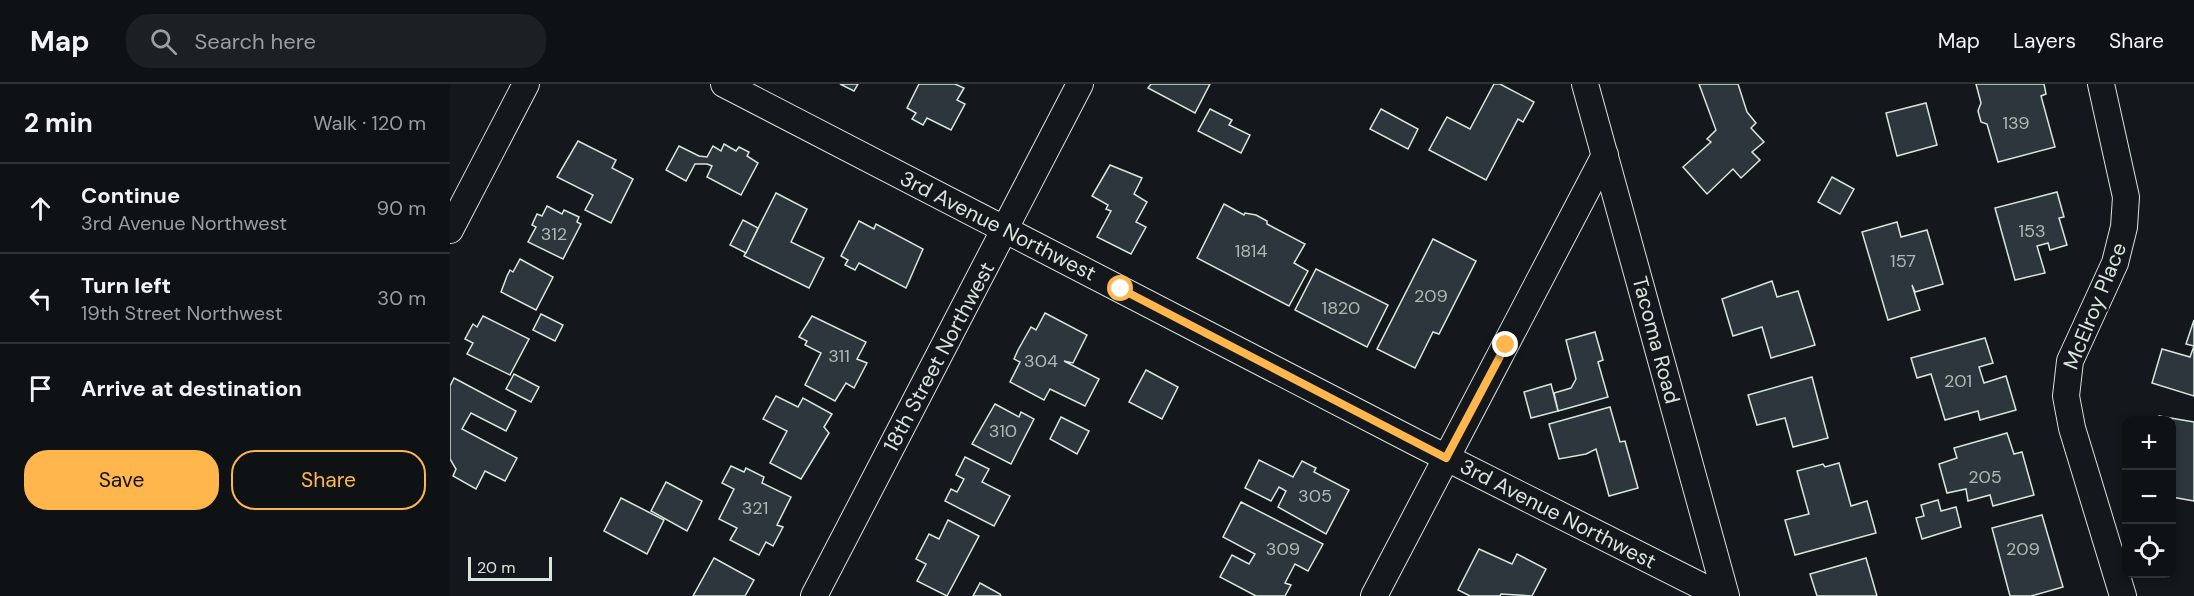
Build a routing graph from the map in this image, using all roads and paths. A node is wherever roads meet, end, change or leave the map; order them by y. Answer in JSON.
{"nodes":[{"id":1,"x":526,"y":84,"type":"edge"},
{"id":2,"x":724,"y":84,"type":"edge"},
{"id":3,"x":1080,"y":84,"type":"edge"},
{"id":4,"x":1585,"y":84,"type":"edge"},
{"id":5,"x":2101,"y":84,"type":"edge"},
{"id":6,"x":1605,"y":155,"type":"junction"},
{"id":7,"x":450,"y":230,"type":"edge"},
{"id":8,"x":1006,"y":230,"type":"junction"},
{"id":9,"x":1446,"y":458,"type":"junction"},
{"id":10,"x":814,"y":596,"type":"edge"},
{"id":11,"x":1374,"y":596,"type":"edge"},
{"id":12,"x":1721,"y":596,"type":"edge"},
{"id":13,"x":1726,"y":596,"type":"edge"},
{"id":14,"x":2122,"y":596,"type":"edge"}],
"edges":[{"from":1,"to":7,"type":"street"},
{"from":2,"to":8,"type":"street","name":"3rd Avenue Northwest"},
{"from":3,"to":8,"type":"street","name":"18th Street Northwest"},
{"from":4,"to":6,"type":"street","name":"Tacoma Road"},
{"from":5,"to":14,"type":"street","name":"McElroy Place"},
{"from":6,"to":9,"type":"street"},
{"from":6,"to":13,"type":"street","name":"Tacoma Road"},
{"from":8,"to":9,"type":"street","name":"3rd Avenue Northwest"},
{"from":8,"to":10,"type":"street","name":"18th Street Northwest"},
{"from":9,"to":11,"type":"street"},
{"from":9,"to":12,"type":"street","name":"3rd Avenue Northwest"}]}
